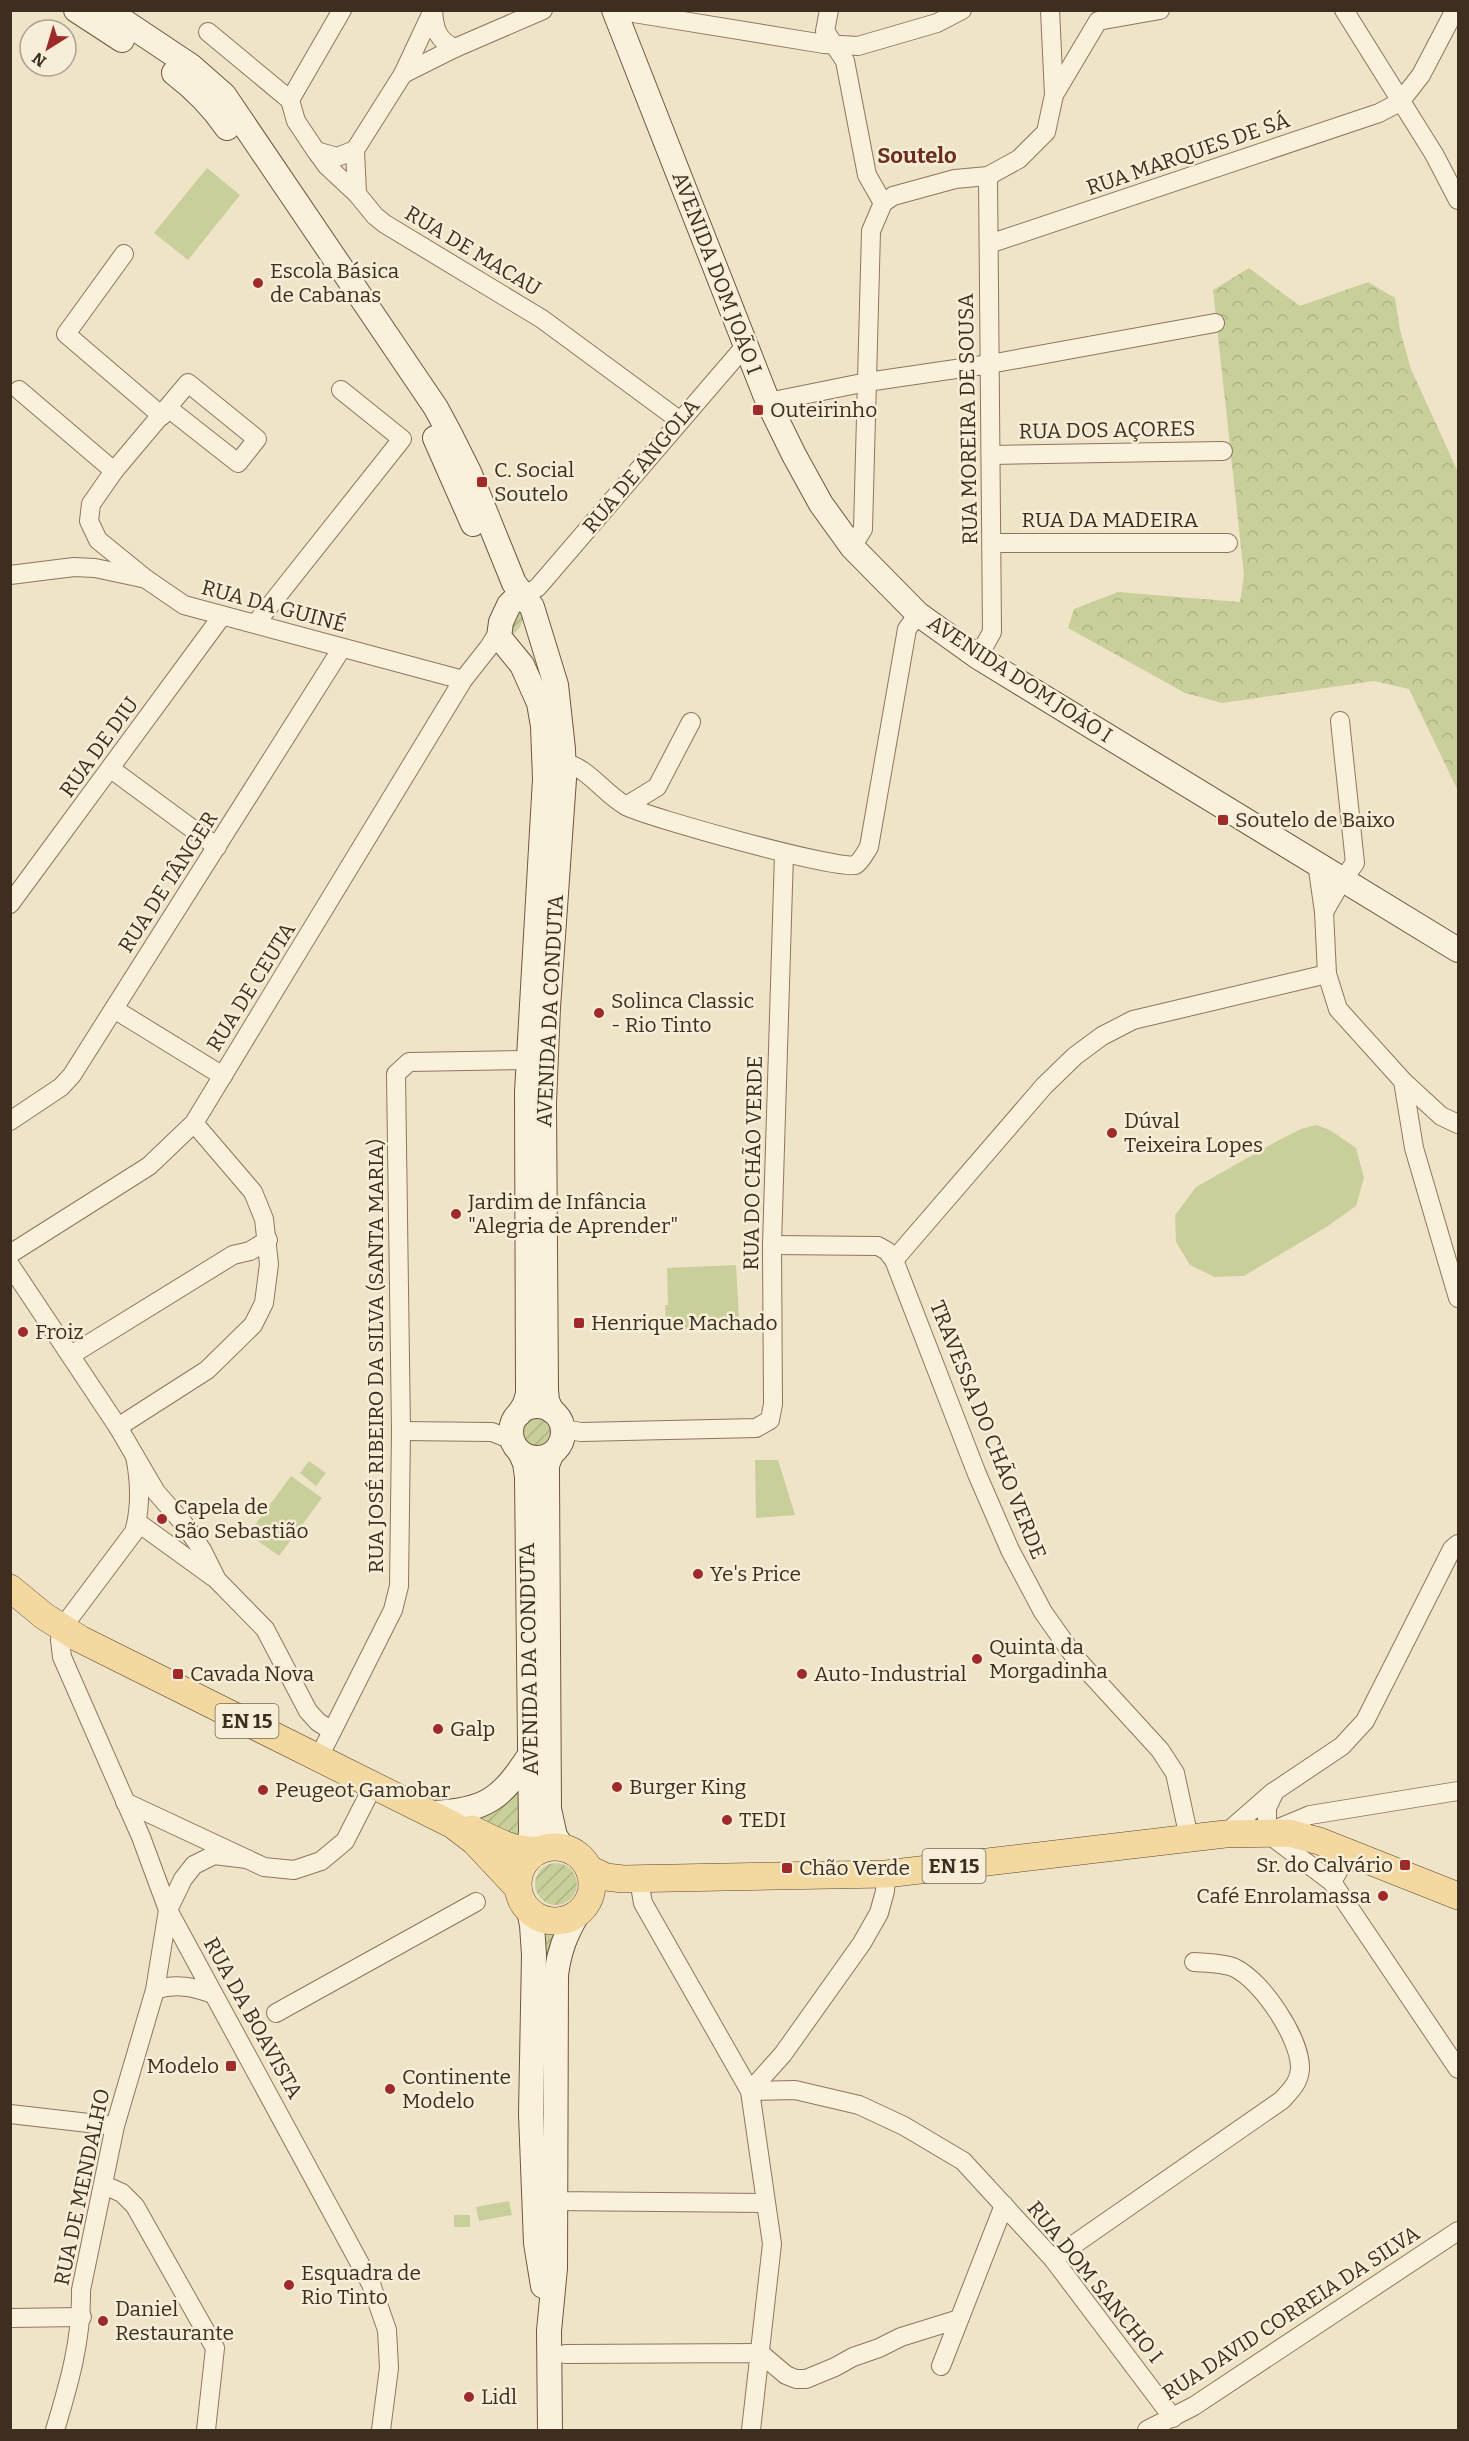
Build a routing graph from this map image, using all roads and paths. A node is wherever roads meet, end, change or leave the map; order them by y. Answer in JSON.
{"nodes":[{"id":1,"x":76,"y":10,"type":"edge"},
{"id":2,"x":107,"y":10,"type":"edge"},
{"id":3,"x":342,"y":10,"type":"edge"},
{"id":4,"x":433,"y":10,"type":"edge"},
{"id":5,"x":543,"y":10,"type":"edge"},
{"id":6,"x":615,"y":10,"type":"edge"},
{"id":7,"x":829,"y":10,"type":"edge"},
{"id":8,"x":962,"y":10,"type":"edge"},
{"id":9,"x":1050,"y":10,"type":"edge"},
{"id":10,"x":1161,"y":10,"type":"edge"},
{"id":11,"x":1344,"y":10,"type":"edge"},
{"id":12,"x":1455,"y":10,"type":"edge"},
{"id":13,"x":208,"y":32,"type":"dead end"},
{"id":14,"x":836,"y":46,"type":"junction"},
{"id":15,"x":455,"y":48,"type":"junction"},
{"id":16,"x":403,"y":74,"type":"junction"},
{"id":17,"x":1054,"y":95,"type":"junction"},
{"id":18,"x":290,"y":100,"type":"junction"},
{"id":19,"x":1400,"y":102,"type":"junction"},
{"id":20,"x":355,"y":150,"type":"junction"},
{"id":21,"x":316,"y":152,"type":"junction"},
{"id":22,"x":988,"y":176,"type":"junction"},
{"id":23,"x":357,"y":194,"type":"junction"},
{"id":24,"x":1458,"y":200,"type":"edge"},
{"id":25,"x":883,"y":203,"type":"junction"},
{"id":26,"x":989,"y":244,"type":"junction"},
{"id":27,"x":124,"y":254,"type":"dead end"},
{"id":28,"x":1215,"y":323,"type":"dead end"},
{"id":29,"x":745,"y":346,"type":"junction"},
{"id":30,"x":990,"y":364,"type":"junction"},
{"id":31,"x":867,"y":382,"type":"junction"},
{"id":32,"x":19,"y":390,"type":"dead end"},
{"id":33,"x":341,"y":390,"type":"dead end"},
{"id":34,"x":768,"y":402,"type":"junction"},
{"id":35,"x":165,"y":412,"type":"junction"},
{"id":36,"x":680,"y":420,"type":"junction"},
{"id":37,"x":1223,"y":451,"type":"dead end"},
{"id":38,"x":991,"y":454,"type":"junction"},
{"id":39,"x":114,"y":471,"type":"junction"},
{"id":40,"x":992,"y":543,"type":"junction"},
{"id":41,"x":1228,"y":543,"type":"dead end"},
{"id":42,"x":852,"y":547,"type":"junction"},
{"id":43,"x":10,"y":575,"type":"edge"},
{"id":44,"x":146,"y":579,"type":"junction"},
{"id":45,"x":525,"y":599,"type":"junction"},
{"id":46,"x":918,"y":614,"type":"junction"},
{"id":47,"x":222,"y":616,"type":"junction"},
{"id":48,"x":256,"y":623,"type":"junction"},
{"id":49,"x":500,"y":642,"type":"junction"},
{"id":50,"x":342,"y":648,"type":"junction"},
{"id":51,"x":978,"y":657,"type":"junction"},
{"id":52,"x":463,"y":680,"type":"junction"},
{"id":53,"x":1340,"y":721,"type":"dead end"},
{"id":54,"x":691,"y":722,"type":"dead end"},
{"id":55,"x":563,"y":762,"type":"junction"},
{"id":56,"x":111,"y":769,"type":"junction"},
{"id":57,"x":626,"y":806,"type":"junction"},
{"id":58,"x":217,"y":847,"type":"junction"},
{"id":59,"x":784,"y":854,"type":"junction"},
{"id":60,"x":1317,"y":863,"type":"junction"},
{"id":61,"x":1343,"y":879,"type":"junction"},
{"id":62,"x":10,"y":904,"type":"edge"},
{"id":63,"x":1324,"y":912,"type":"junction"},
{"id":64,"x":1458,"y":950,"type":"edge"},
{"id":65,"x":1327,"y":974,"type":"junction"},
{"id":66,"x":114,"y":1009,"type":"junction"},
{"id":67,"x":528,"y":1060,"type":"junction"},
{"id":68,"x":223,"y":1076,"type":"junction"},
{"id":69,"x":1403,"y":1081,"type":"junction"},
{"id":70,"x":10,"y":1121,"type":"edge"},
{"id":71,"x":194,"y":1123,"type":"junction"},
{"id":72,"x":1458,"y":1124,"type":"edge"},
{"id":73,"x":268,"y":1240,"type":"junction"},
{"id":74,"x":772,"y":1245,"type":"junction"},
{"id":75,"x":10,"y":1254,"type":"edge"},
{"id":76,"x":894,"y":1260,"type":"junction"},
{"id":77,"x":10,"y":1265,"type":"edge"},
{"id":78,"x":1458,"y":1298,"type":"edge"},
{"id":79,"x":71,"y":1355,"type":"junction"},
{"id":80,"x":118,"y":1427,"type":"junction"},
{"id":81,"x":401,"y":1431,"type":"junction"},
{"id":82,"x":511,"y":1432,"type":"junction"},
{"id":83,"x":561,"y":1433,"type":"junction"},
{"id":84,"x":135,"y":1456,"type":"junction"},
{"id":85,"x":137,"y":1522,"type":"junction"},
{"id":86,"x":1458,"y":1544,"type":"edge"},
{"id":87,"x":217,"y":1580,"type":"junction"},
{"id":88,"x":10,"y":1588,"type":"edge"},
{"id":89,"x":62,"y":1628,"type":"junction"},
{"id":90,"x":332,"y":1731,"type":"junction"},
{"id":91,"x":531,"y":1753,"type":"junction"},
{"id":92,"x":319,"y":1757,"type":"junction"},
{"id":93,"x":374,"y":1784,"type":"junction"},
{"id":94,"x":1275,"y":1791,"type":"junction"},
{"id":95,"x":1458,"y":1791,"type":"edge"},
{"id":96,"x":125,"y":1802,"type":"junction"},
{"id":97,"x":432,"y":1813,"type":"junction"},
{"id":98,"x":1267,"y":1833,"type":"junction"},
{"id":99,"x":1225,"y":1834,"type":"junction"},
{"id":100,"x":1189,"y":1838,"type":"junction"},
{"id":101,"x":1362,"y":1857,"type":"junction"},
{"id":102,"x":247,"y":1859,"type":"junction"},
{"id":103,"x":533,"y":1869,"type":"junction"},
{"id":104,"x":589,"y":1869,"type":"junction"},
{"id":105,"x":886,"y":1874,"type":"junction"},
{"id":106,"x":639,"y":1880,"type":"junction"},
{"id":107,"x":1332,"y":1882,"type":"junction"},
{"id":108,"x":1458,"y":1896,"type":"edge"},
{"id":109,"x":476,"y":1902,"type":"dead end"},
{"id":110,"x":168,"y":1910,"type":"junction"},
{"id":111,"x":581,"y":1910,"type":"junction"},
{"id":112,"x":1194,"y":1962,"type":"dead end"},
{"id":113,"x":156,"y":1990,"type":"junction"},
{"id":114,"x":213,"y":1994,"type":"junction"},
{"id":115,"x":276,"y":2013,"type":"dead end"},
{"id":116,"x":1458,"y":2069,"type":"edge"},
{"id":117,"x":750,"y":2091,"type":"junction"},
{"id":118,"x":10,"y":2114,"type":"edge"},
{"id":119,"x":531,"y":2114,"type":"junction"},
{"id":120,"x":114,"y":2126,"type":"junction"},
{"id":121,"x":104,"y":2186,"type":"junction"},
{"id":122,"x":558,"y":2202,"type":"junction"},
{"id":123,"x":764,"y":2202,"type":"junction"},
{"id":124,"x":1004,"y":2205,"type":"junction"},
{"id":125,"x":1458,"y":2231,"type":"edge"},
{"id":126,"x":1053,"y":2259,"type":"junction"},
{"id":127,"x":545,"y":2304,"type":"junction"},
{"id":128,"x":81,"y":2317,"type":"junction"},
{"id":129,"x":10,"y":2318,"type":"edge"},
{"id":130,"x":958,"y":2319,"type":"junction"},
{"id":131,"x":549,"y":2331,"type":"junction"},
{"id":132,"x":760,"y":2353,"type":"junction"},
{"id":133,"x":565,"y":2354,"type":"dead end"},
{"id":134,"x":940,"y":2366,"type":"dead end"},
{"id":135,"x":1173,"y":2418,"type":"junction"},
{"id":136,"x":55,"y":2430,"type":"edge"},
{"id":137,"x":206,"y":2430,"type":"edge"},
{"id":138,"x":381,"y":2430,"type":"edge"},
{"id":139,"x":550,"y":2430,"type":"edge"},
{"id":140,"x":751,"y":2430,"type":"edge"},
{"id":141,"x":1147,"y":2430,"type":"edge"}],
"edges":[{"from":1,"to":45,"type":"main road"},
{"from":2,"to":45,"type":"main road"},
{"from":3,"to":18,"type":"street"},
{"from":4,"to":15,"type":"street"},
{"from":4,"to":16,"type":"street"},
{"from":5,"to":15,"type":"street"},
{"from":6,"to":14,"type":"street"},
{"from":6,"to":29,"type":"main road","name":"AVENIDA DOM JOÃO I"},
{"from":7,"to":14,"type":"street"},
{"from":8,"to":14,"type":"street"},
{"from":9,"to":17,"type":"street"},
{"from":10,"to":17,"type":"street"},
{"from":11,"to":19,"type":"street"},
{"from":12,"to":19,"type":"street"},
{"from":13,"to":18,"type":"street"},
{"from":14,"to":25,"type":"street"},
{"from":15,"to":16,"type":"street"},
{"from":16,"to":20,"type":"street"},
{"from":17,"to":22,"type":"street"},
{"from":18,"to":21,"type":"street","name":"RUA DE MACAU"},
{"from":19,"to":24,"type":"street"},
{"from":19,"to":26,"type":"street","name":"RUA MARQUES DE SÁ"},
{"from":20,"to":21,"type":"street"},
{"from":20,"to":23,"type":"street"},
{"from":21,"to":23,"type":"street","name":"RUA DE MACAU"},
{"from":22,"to":25,"type":"street"},
{"from":22,"to":26,"type":"street","name":"RUA MOREIRA DE SOUSA"},
{"from":23,"to":36,"type":"street","name":"RUA DE MACAU"},
{"from":25,"to":31,"type":"street"},
{"from":26,"to":30,"type":"street","name":"RUA MOREIRA DE SOUSA"},
{"from":27,"to":35,"type":"street"},
{"from":28,"to":30,"type":"street"},
{"from":29,"to":34,"type":"main road","name":"AVENIDA DOM JOÃO I"},
{"from":29,"to":36,"type":"street","name":"RUA DE ANGOLA"},
{"from":30,"to":31,"type":"street"},
{"from":30,"to":38,"type":"street","name":"RUA MOREIRA DE SOUSA"},
{"from":31,"to":34,"type":"street"},
{"from":31,"to":42,"type":"street"},
{"from":32,"to":39,"type":"street"},
{"from":33,"to":48,"type":"street"},
{"from":34,"to":42,"type":"main road","name":"AVENIDA DOM JOÃO I"},
{"from":35,"to":35,"type":"street","name":"RUA DA GUINÉ"},
{"from":35,"to":39,"type":"street","name":"RUA DA GUINÉ"},
{"from":36,"to":45,"type":"street","name":"RUA DE ANGOLA"},
{"from":37,"to":38,"type":"street","name":"RUA DOS AÇORES"},
{"from":38,"to":40,"type":"street","name":"RUA MOREIRA DE SOUSA"},
{"from":39,"to":44,"type":"street","name":"RUA DA GUINÉ"},
{"from":40,"to":41,"type":"street","name":"RUA DA MADEIRA"},
{"from":40,"to":51,"type":"street","name":"RUA MOREIRA DE SOUSA"},
{"from":42,"to":46,"type":"main road","name":"AVENIDA DOM JOÃO I"},
{"from":43,"to":44,"type":"street"},
{"from":44,"to":47,"type":"street","name":"RUA DA GUINÉ"},
{"from":45,"to":49,"type":"main road","name":"RUA DE ANGOLA"},
{"from":45,"to":55,"type":"main road","name":"AVENIDA DA CONDUTA"},
{"from":46,"to":51,"type":"main road","name":"AVENIDA DOM JOÃO I"},
{"from":46,"to":59,"type":"street"},
{"from":47,"to":48,"type":"street","name":"RUA DA GUINÉ"},
{"from":47,"to":56,"type":"street","name":"RUA DE DIU"},
{"from":48,"to":50,"type":"street","name":"RUA DA GUINÉ"},
{"from":49,"to":52,"type":"street","name":"RUA DE ANGOLA"},
{"from":49,"to":67,"type":"main road","name":"AVENIDA DA CONDUTA"},
{"from":50,"to":52,"type":"street","name":"RUA DA GUINÉ"},
{"from":50,"to":58,"type":"street","name":"RUA DE TÂNGER"},
{"from":51,"to":60,"type":"main road","name":"AVENIDA DOM JOÃO I"},
{"from":52,"to":68,"type":"street","name":"RUA DE CEUTA"},
{"from":53,"to":61,"type":"street"},
{"from":54,"to":57,"type":"street"},
{"from":55,"to":57,"type":"street"},
{"from":55,"to":83,"type":"main road","name":"AVENIDA DA CONDUTA"},
{"from":56,"to":58,"type":"street"},
{"from":56,"to":62,"type":"street","name":"RUA DE DIU"},
{"from":57,"to":59,"type":"street"},
{"from":58,"to":66,"type":"street","name":"RUA DE TÂNGER"},
{"from":59,"to":74,"type":"street","name":"RUA DO CHÃO VERDE"},
{"from":60,"to":61,"type":"main road","name":"AVENIDA DOM JOÃO I"},
{"from":60,"to":63,"type":"street"},
{"from":61,"to":63,"type":"street"},
{"from":61,"to":64,"type":"main road","name":"AVENIDA DOM JOÃO I"},
{"from":63,"to":65,"type":"street"},
{"from":65,"to":69,"type":"street"},
{"from":65,"to":76,"type":"street"},
{"from":66,"to":68,"type":"street"},
{"from":66,"to":70,"type":"street","name":"RUA DE TÂNGER"},
{"from":67,"to":81,"type":"street","name":"RUA JOSÉ RIBEIRO DA SILVA (SANTA MARIA)"},
{"from":67,"to":82,"type":"main road","name":"AVENIDA DA CONDUTA"},
{"from":68,"to":71,"type":"street","name":"RUA DE CEUTA"},
{"from":69,"to":72,"type":"street"},
{"from":69,"to":78,"type":"street"},
{"from":71,"to":73,"type":"street"},
{"from":71,"to":75,"type":"street","name":"RUA DE CEUTA"},
{"from":73,"to":79,"type":"street"},
{"from":73,"to":80,"type":"street"},
{"from":74,"to":76,"type":"street"},
{"from":74,"to":83,"type":"street","name":"RUA DO CHÃO VERDE"},
{"from":76,"to":100,"type":"street","name":"TRAVESSA DO CHÃO VERDE"},
{"from":77,"to":79,"type":"street"},
{"from":79,"to":80,"type":"street"},
{"from":80,"to":84,"type":"street"},
{"from":81,"to":82,"type":"street"},
{"from":81,"to":90,"type":"street","name":"RUA JOSÉ RIBEIRO DA SILVA (SANTA MARIA)"},
{"from":82,"to":83,"type":"main road"},
{"from":82,"to":83,"type":"main road"},
{"from":82,"to":91,"type":"main road","name":"AVENIDA DA CONDUTA"},
{"from":83,"to":103,"type":"main road","name":"AVENIDA DA CONDUTA"},
{"from":84,"to":85,"type":"street"},
{"from":84,"to":87,"type":"street"},
{"from":85,"to":87,"type":"street"},
{"from":85,"to":89,"type":"street"},
{"from":86,"to":94,"type":"street"},
{"from":87,"to":90,"type":"street"},
{"from":88,"to":89,"type":"main road","number":"EN 15"},
{"from":89,"to":92,"type":"main road","number":"EN 15"},
{"from":89,"to":96,"type":"street","name":"RUA DA BOAVISTA"},
{"from":90,"to":92,"type":"street","name":"RUA JOSÉ RIBEIRO DA SILVA (SANTA MARIA)"},
{"from":91,"to":97,"type":"main road"},
{"from":91,"to":103,"type":"main road","name":"AVENIDA DA CONDUTA"},
{"from":92,"to":93,"type":"main road","number":"EN 15"},
{"from":93,"to":97,"type":"main road","number":"EN 15"},
{"from":93,"to":102,"type":"street"},
{"from":94,"to":98,"type":"street"},
{"from":94,"to":99,"type":"street"},
{"from":95,"to":98,"type":"street"},
{"from":96,"to":102,"type":"street"},
{"from":96,"to":110,"type":"street","name":"RUA DA BOAVISTA"},
{"from":97,"to":103,"type":"main road","number":"EN 15"},
{"from":97,"to":103,"type":"main road","number":"EN 15"},
{"from":98,"to":99,"type":"main road","number":"EN 15"},
{"from":98,"to":101,"type":"main road","number":"EN 15"},
{"from":98,"to":107,"type":"street"},
{"from":99,"to":100,"type":"main road","number":"EN 15"},
{"from":100,"to":105,"type":"main road","number":"EN 15"},
{"from":101,"to":107,"type":"street"},
{"from":101,"to":108,"type":"main road","number":"EN 15"},
{"from":102,"to":110,"type":"street"},
{"from":103,"to":104,"type":"main road","number":"EN 15"},
{"from":103,"to":111,"type":"main road","number":"EN 15"},
{"from":103,"to":119,"type":"main road"},
{"from":104,"to":106,"type":"main road","number":"EN 15"},
{"from":104,"to":111,"type":"main road"},
{"from":105,"to":106,"type":"main road","number":"EN 15"},
{"from":105,"to":117,"type":"street"},
{"from":106,"to":111,"type":"main road","number":"EN 15"},
{"from":106,"to":117,"type":"street"},
{"from":107,"to":116,"type":"street"},
{"from":109,"to":115,"type":"street"},
{"from":110,"to":113,"type":"street","name":"RUA DE MENDALHO"},
{"from":110,"to":114,"type":"street","name":"RUA DA BOAVISTA"},
{"from":111,"to":122,"type":"main road"},
{"from":112,"to":126,"type":"street"},
{"from":113,"to":114,"type":"street"},
{"from":113,"to":120,"type":"street","name":"RUA DE MENDALHO"},
{"from":114,"to":138,"type":"street","name":"RUA DA BOAVISTA"},
{"from":117,"to":123,"type":"street"},
{"from":117,"to":124,"type":"street","name":"RUA DOM SANCHO I"},
{"from":118,"to":120,"type":"street"},
{"from":119,"to":122,"type":"street"},
{"from":119,"to":127,"type":"main road"},
{"from":120,"to":121,"type":"street","name":"RUA DE MENDALHO"},
{"from":121,"to":128,"type":"street","name":"RUA DE MENDALHO"},
{"from":121,"to":137,"type":"street"},
{"from":122,"to":123,"type":"street"},
{"from":122,"to":127,"type":"street"},
{"from":122,"to":131,"type":"main road"},
{"from":123,"to":132,"type":"street"},
{"from":124,"to":126,"type":"street","name":"RUA DOM SANCHO I"},
{"from":124,"to":130,"type":"street"},
{"from":125,"to":135,"type":"street","name":"RUA DAVID CORREIA DA SILVA"},
{"from":126,"to":135,"type":"street","name":"RUA DOM SANCHO I"},
{"from":127,"to":131,"type":"main road"},
{"from":128,"to":129,"type":"street"},
{"from":128,"to":136,"type":"street","name":"RUA DE MENDALHO"},
{"from":130,"to":132,"type":"street"},
{"from":130,"to":134,"type":"street"},
{"from":131,"to":139,"type":"main road"},
{"from":132,"to":133,"type":"street"},
{"from":132,"to":140,"type":"street"},
{"from":135,"to":141,"type":"street","name":"RUA DAVID CORREIA DA SILVA"}]}
